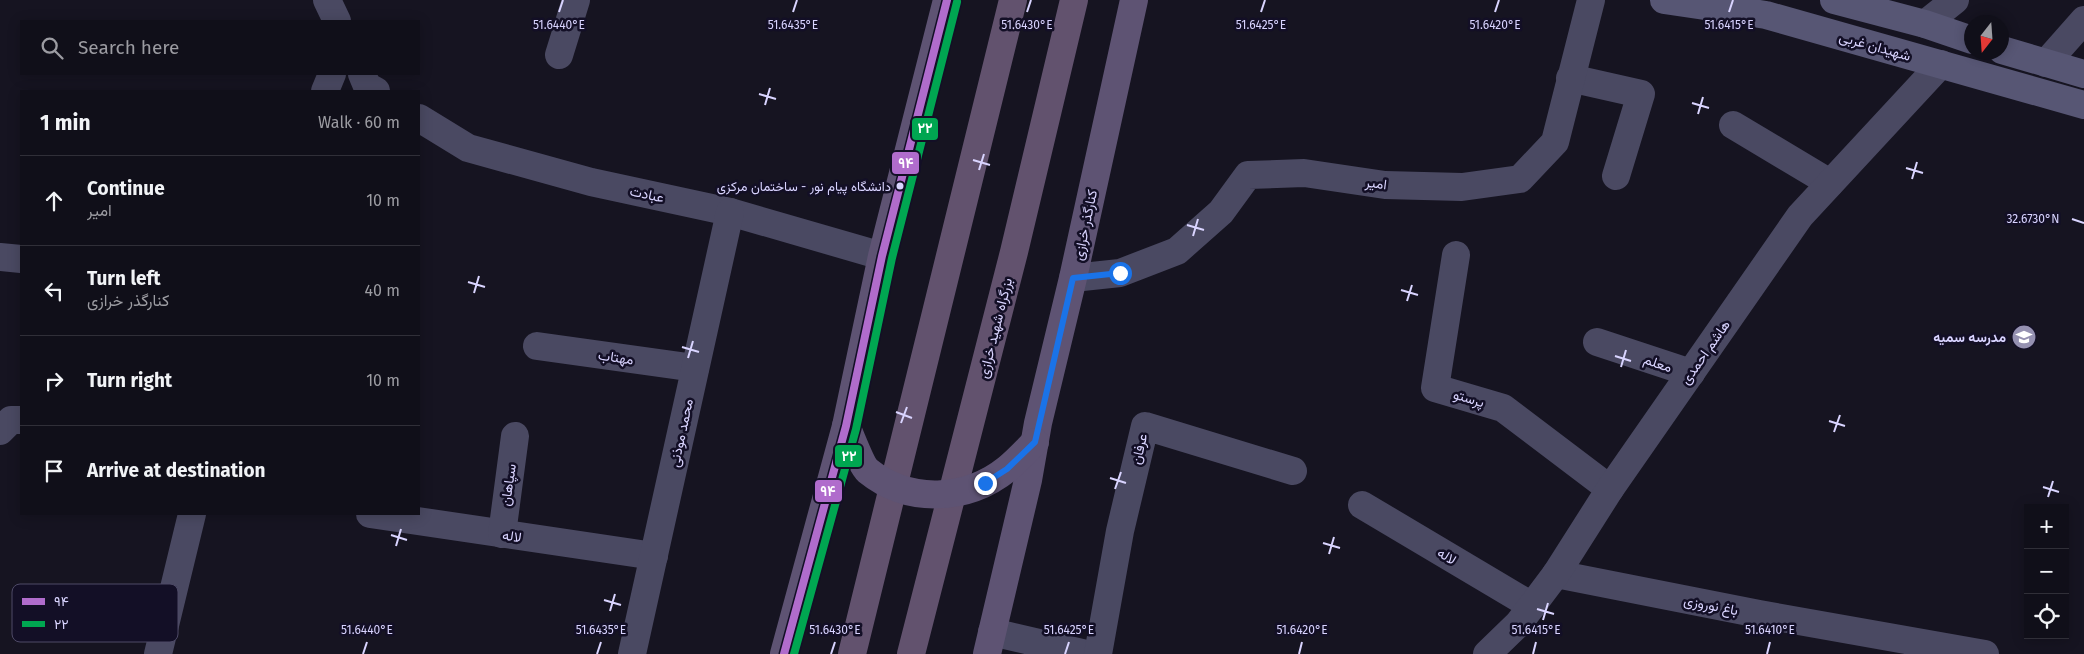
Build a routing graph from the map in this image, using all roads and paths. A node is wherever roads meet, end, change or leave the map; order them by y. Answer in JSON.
{"nodes":[{"id":1,"x":327,"y":0,"type":"edge"},
{"id":2,"x":576,"y":0,"type":"edge"},
{"id":3,"x":947,"y":0,"type":"edge"},
{"id":4,"x":1003,"y":0,"type":"edge"},
{"id":5,"x":1014,"y":0,"type":"edge"},
{"id":6,"x":1074,"y":0,"type":"edge"},
{"id":7,"x":1088,"y":0,"type":"edge"},
{"id":8,"x":1591,"y":0,"type":"edge"},
{"id":9,"x":1664,"y":0,"type":"edge"},
{"id":10,"x":1834,"y":0,"type":"edge"},
{"id":11,"x":1955,"y":0,"type":"edge"},
{"id":12,"x":1135,"y":3,"type":"edge"},
{"id":13,"x":337,"y":20,"type":"edge"},
{"id":14,"x":2084,"y":20,"type":"edge"},
{"id":15,"x":1925,"y":24,"type":"junction"},
{"id":16,"x":1964,"y":37,"type":"edge"},
{"id":17,"x":1002,"y":44,"type":"junction"},
{"id":18,"x":2009,"y":52,"type":"edge"},
{"id":19,"x":559,"y":55,"type":"dead end"},
{"id":20,"x":2046,"y":63,"type":"junction"},
{"id":21,"x":1940,"y":64,"type":"junction"},
{"id":22,"x":2084,"y":74,"type":"edge"},
{"id":23,"x":332,"y":75,"type":"edge"},
{"id":24,"x":362,"y":75,"type":"edge"},
{"id":25,"x":1570,"y":78,"type":"junction"},
{"id":26,"x":325,"y":90,"type":"edge"},
{"id":27,"x":374,"y":90,"type":"edge"},
{"id":28,"x":2084,"y":105,"type":"edge"},
{"id":29,"x":420,"y":119,"type":"edge"},
{"id":30,"x":1733,"y":125,"type":"dead end"},
{"id":31,"x":1616,"y":176,"type":"dead end"},
{"id":32,"x":1830,"y":183,"type":"junction"},
{"id":33,"x":730,"y":212,"type":"junction"},
{"id":34,"x":1014,"y":252,"type":"junction"},
{"id":35,"x":1456,"y":254,"type":"dead end"},
{"id":36,"x":882,"y":256,"type":"junction"},
{"id":37,"x":0,"y":257,"type":"edge"},
{"id":38,"x":20,"y":259,"type":"edge"},
{"id":39,"x":1073,"y":278,"type":"junction"},
{"id":40,"x":1597,"y":342,"type":"dead end"},
{"id":41,"x":538,"y":346,"type":"dead end"},
{"id":42,"x":695,"y":368,"type":"junction"},
{"id":43,"x":1690,"y":373,"type":"junction"},
{"id":44,"x":20,"y":420,"type":"edge"},
{"id":45,"x":846,"y":426,"type":"junction"},
{"id":46,"x":0,"y":431,"type":"edge"},
{"id":47,"x":515,"y":436,"type":"dead end"},
{"id":48,"x":1035,"y":442,"type":"junction"},
{"id":49,"x":1293,"y":471,"type":"dead end"},
{"id":50,"x":1610,"y":489,"type":"junction"},
{"id":51,"x":1362,"y":505,"type":"dead end"},
{"id":52,"x":192,"y":515,"type":"edge"},
{"id":53,"x":383,"y":515,"type":"edge"},
{"id":54,"x":502,"y":534,"type":"junction"},
{"id":55,"x":654,"y":556,"type":"junction"},
{"id":56,"x":1556,"y":574,"type":"junction"},
{"id":57,"x":175,"y":584,"type":"edge"},
{"id":58,"x":1532,"y":606,"type":"junction"},
{"id":59,"x":989,"y":643,"type":"edge"},
{"id":60,"x":1926,"y":649,"type":"edge"},
{"id":61,"x":632,"y":654,"type":"edge"},
{"id":62,"x":784,"y":654,"type":"edge"},
{"id":63,"x":852,"y":654,"type":"edge"},
{"id":64,"x":911,"y":654,"type":"edge"},
{"id":65,"x":1086,"y":654,"type":"edge"},
{"id":66,"x":1098,"y":654,"type":"edge"},
{"id":67,"x":1487,"y":654,"type":"edge"},
{"id":68,"x":1985,"y":654,"type":"edge"}],
"edges":[{"from":1,"to":13,"type":"street"},
{"from":2,"to":19,"type":"street"},
{"from":3,"to":36,"type":"main road"},
{"from":4,"to":17,"type":"highway"},
{"from":5,"to":17,"type":"highway"},
{"from":6,"to":34,"type":"highway","name":"بزرگراه شهید خرازی"},
{"from":7,"to":34,"type":"highway"},
{"from":8,"to":25,"type":"street","name":"امیر"},
{"from":9,"to":21,"type":"main road","name":"شهیدان غربی"},
{"from":10,"to":15,"type":"main road"},
{"from":11,"to":15,"type":"street"},
{"from":12,"to":39,"type":"main road","name":"کنارگذر خرازی"},
{"from":14,"to":20,"type":"street"},
{"from":15,"to":16,"type":"main road"},
{"from":17,"to":63,"type":"highway"},
{"from":18,"to":20,"type":"main road"},
{"from":20,"to":22,"type":"main road"},
{"from":21,"to":28,"type":"main road","name":"شهیدان غربی"},
{"from":21,"to":32,"type":"street","name":"هاشم احمدی"},
{"from":23,"to":26,"type":"street"},
{"from":24,"to":27,"type":"street"},
{"from":25,"to":31,"type":"street"},
{"from":25,"to":39,"type":"street","name":"امیر"},
{"from":29,"to":33,"type":"street","name":"عبادت"},
{"from":30,"to":32,"type":"street"},
{"from":32,"to":43,"type":"street","name":"هاشم احمدی"},
{"from":33,"to":36,"type":"street","name":"عبادت"},
{"from":33,"to":42,"type":"street","name":"محمد موذنی"},
{"from":34,"to":64,"type":"highway","name":"بزرگراه شهید خرازی"},
{"from":35,"to":50,"type":"street","name":"پرستو"},
{"from":36,"to":45,"type":"main road"},
{"from":37,"to":38,"type":"street"},
{"from":39,"to":48,"type":"main road","name":"کنارگذر خرازی"},
{"from":40,"to":43,"type":"street","name":"معلم"},
{"from":41,"to":42,"type":"street","name":"مهتاب"},
{"from":42,"to":55,"type":"street","name":"محمد موذنی"},
{"from":43,"to":50,"type":"street","name":"هاشم احمدی"},
{"from":44,"to":46,"type":"street"},
{"from":45,"to":48,"type":"main road","bridge":true},
{"from":45,"to":62,"type":"main road"},
{"from":47,"to":54,"type":"street","name":"سپاهان"},
{"from":48,"to":59,"type":"main road","name":"کنارگذر خرازی"},
{"from":49,"to":66,"type":"street","name":"عرفان"},
{"from":50,"to":56,"type":"street","name":"هاشم احمدی"},
{"from":51,"to":58,"type":"street","name":"لاله"},
{"from":52,"to":57,"type":"street"},
{"from":53,"to":54,"type":"street","name":"لاله"},
{"from":54,"to":55,"type":"street","name":"لاله"},
{"from":55,"to":61,"type":"street","name":"محمد موذنی"},
{"from":56,"to":58,"type":"street","name":"هاشم احمدی"},
{"from":56,"to":60,"type":"street","name":"باغ نوروزی"},
{"from":58,"to":67,"type":"street","name":"هاشم احمدی"},
{"from":59,"to":65,"type":"street"},
{"from":60,"to":68,"type":"street","name":"باغ نوروزی"}]}
